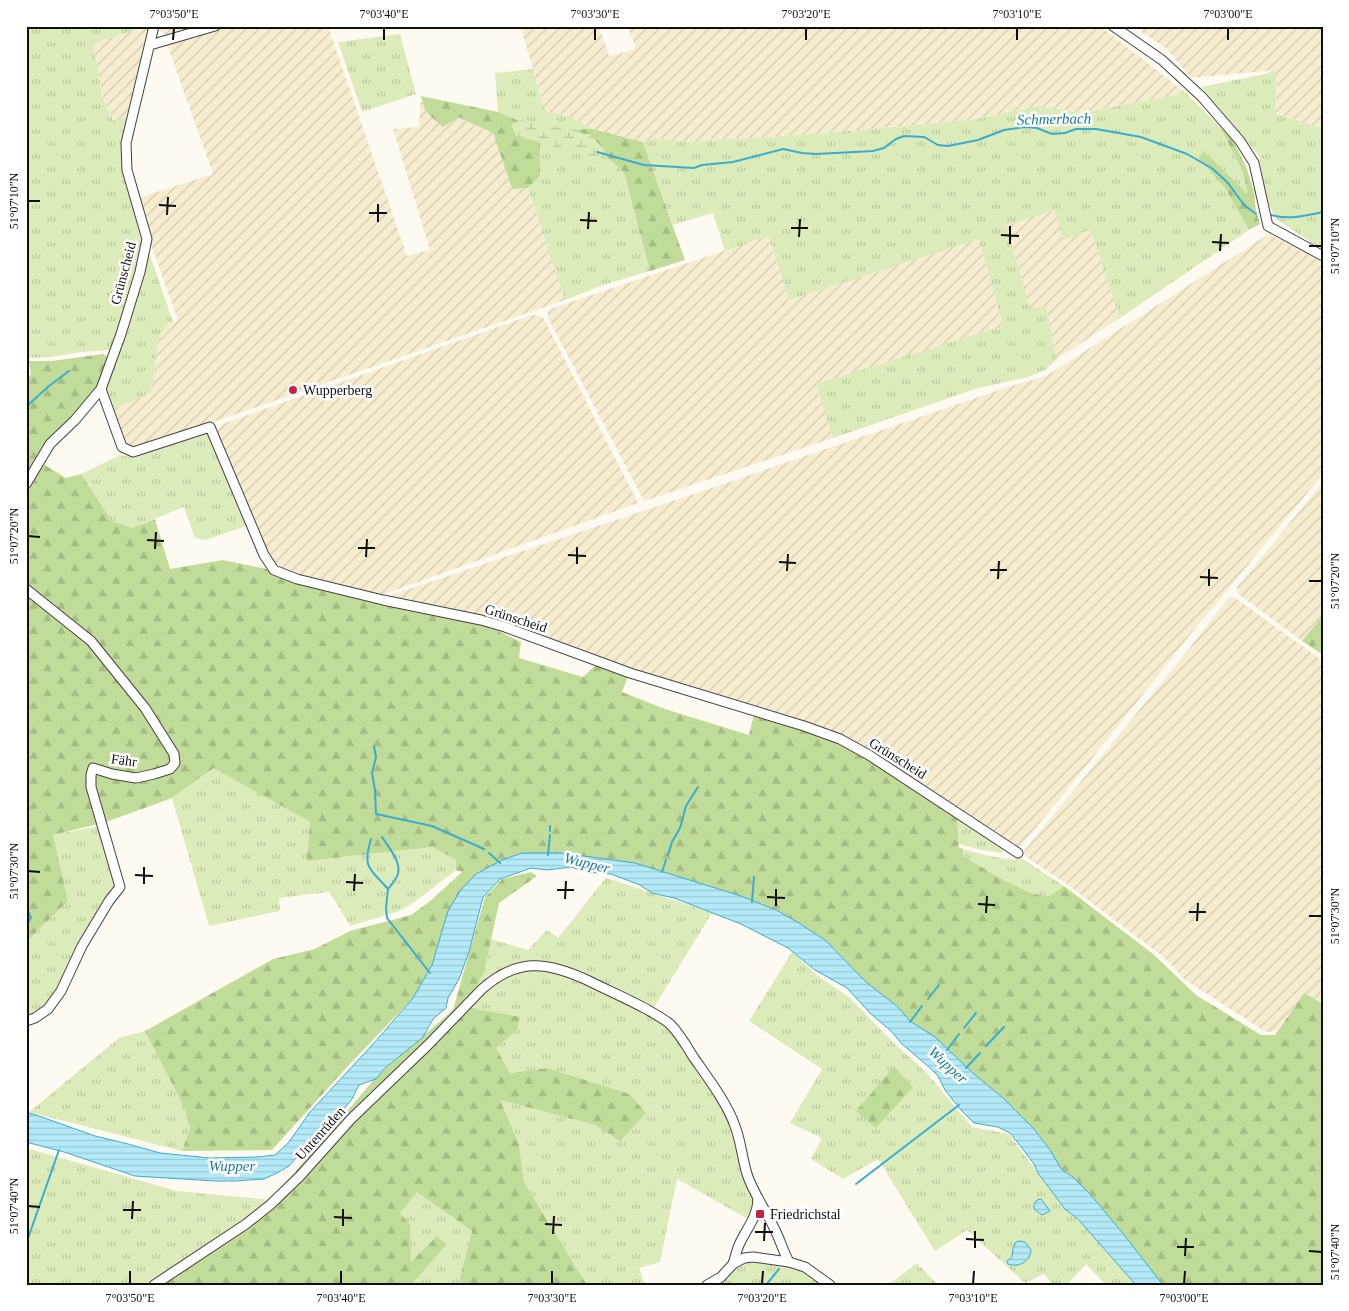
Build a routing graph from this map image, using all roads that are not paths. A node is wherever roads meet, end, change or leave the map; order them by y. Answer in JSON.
{"nodes":[{"id":1,"x":154,"y":26,"type":"edge"},
{"id":2,"x":215,"y":26,"type":"edge"},
{"id":3,"x":1113,"y":26,"type":"edge"},
{"id":4,"x":150,"y":45,"type":"junction"},
{"id":5,"x":1323,"y":256,"type":"edge"},
{"id":6,"x":101,"y":389,"type":"junction"},
{"id":7,"x":26,"y":484,"type":"edge"},
{"id":8,"x":26,"y":589,"type":"edge"},
{"id":9,"x":1018,"y":853,"type":"dead end"},
{"id":10,"x":26,"y":1021,"type":"edge"},
{"id":11,"x":758,"y":1197,"type":"junction"},
{"id":12,"x":789,"y":1262,"type":"junction"},
{"id":13,"x":733,"y":1264,"type":"junction"},
{"id":14,"x":154,"y":1285,"type":"edge"},
{"id":15,"x":706,"y":1285,"type":"edge"},
{"id":16,"x":830,"y":1285,"type":"edge"}],
"edges":[{"from":1,"to":4,"type":"street","name":"Grünscheid"},
{"from":2,"to":4,"type":"street"},
{"from":3,"to":5,"type":"street"},
{"from":4,"to":6,"type":"street","name":"Grünscheid"},
{"from":6,"to":7,"type":"street","name":"Grünscheid"},
{"from":6,"to":9,"type":"street","name":"Grünscheid"},
{"from":8,"to":10,"type":"street","name":"Fähr"},
{"from":11,"to":12,"type":"street"},
{"from":11,"to":13,"type":"street"},
{"from":11,"to":14,"type":"street","name":"Untenrüden"},
{"from":12,"to":13,"type":"street"},
{"from":12,"to":16,"type":"street"},
{"from":13,"to":15,"type":"street"}]}
